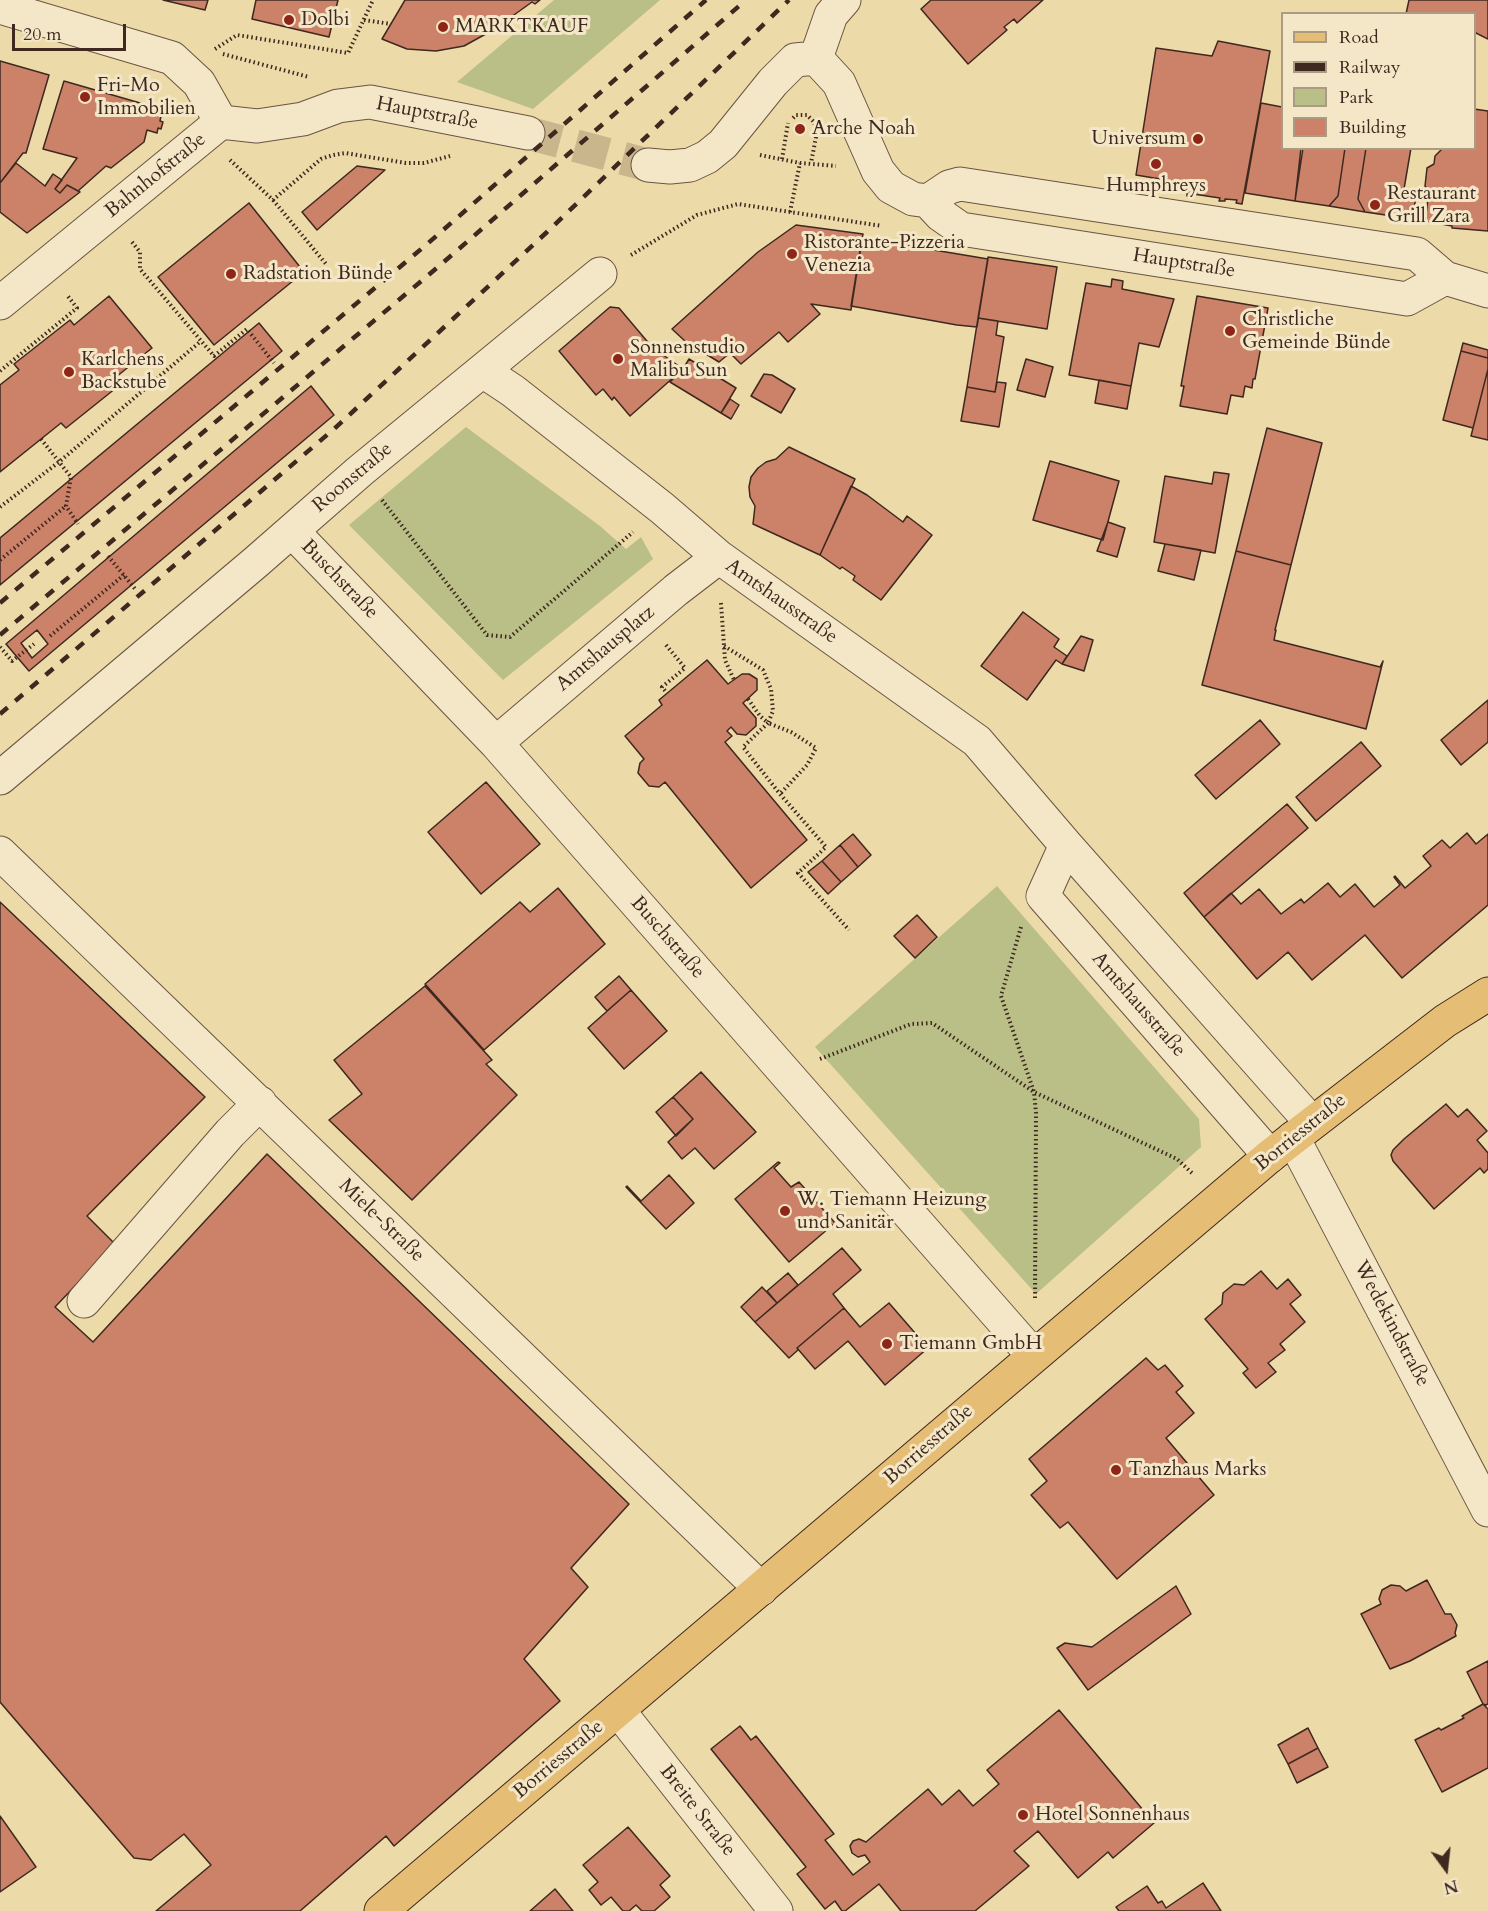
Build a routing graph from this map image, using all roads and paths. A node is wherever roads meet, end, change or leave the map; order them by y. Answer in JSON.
{"nodes":[{"id":1,"x":373,"y":0,"type":"edge"},
{"id":2,"x":844,"y":0,"type":"edge"},
{"id":3,"x":0,"y":6,"type":"edge"},
{"id":4,"x":364,"y":20,"type":"junction"},
{"id":5,"x":391,"y":24,"type":"dead end"},
{"id":6,"x":212,"y":51,"type":"dead end"},
{"id":7,"x":816,"y":58,"type":"junction"},
{"id":8,"x":278,"y":69,"type":"dead end"},
{"id":9,"x":310,"y":77,"type":"dead end"},
{"id":10,"x":213,"y":129,"type":"junction"},
{"id":11,"x":528,"y":133,"type":"tunnel mouth"},
{"id":12,"x":761,"y":155,"type":"dead end"},
{"id":13,"x":446,"y":157,"type":"dead end"},
{"id":14,"x":782,"y":159,"type":"junction"},
{"id":15,"x":800,"y":162,"type":"junction"},
{"id":16,"x":811,"y":164,"type":"junction"},
{"id":17,"x":648,"y":165,"type":"tunnel mouth"},
{"id":18,"x":833,"y":166,"type":"dead end"},
{"id":19,"x":273,"y":200,"type":"junction"},
{"id":20,"x":928,"y":201,"type":"junction"},
{"id":21,"x":790,"y":212,"type":"junction"},
{"id":22,"x":110,"y":214,"type":"junction"},
{"id":23,"x":860,"y":222,"type":"dead end"},
{"id":24,"x":326,"y":264,"type":"dead end"},
{"id":25,"x":600,"y":274,"type":"joint"},
{"id":26,"x":1445,"y":278,"type":"junction"},
{"id":27,"x":1488,"y":291,"type":"edge"},
{"id":28,"x":0,"y":303,"type":"edge"},
{"id":29,"x":77,"y":308,"type":"dead end"},
{"id":30,"x":201,"y":341,"type":"junction"},
{"id":31,"x":274,"y":363,"type":"dead end"},
{"id":32,"x":0,"y":371,"type":"edge"},
{"id":33,"x":483,"y":371,"type":"junction"},
{"id":34,"x":41,"y":439,"type":"dead end"},
{"id":35,"x":59,"y":462,"type":"junction"},
{"id":36,"x":360,"y":471,"type":"junction"},
{"id":37,"x":66,"y":506,"type":"junction"},
{"id":38,"x":0,"y":507,"type":"edge"},
{"id":39,"x":662,"y":508,"type":"junction"},
{"id":40,"x":78,"y":524,"type":"dead end"},
{"id":41,"x":291,"y":531,"type":"junction"},
{"id":42,"x":108,"y":556,"type":"dead end"},
{"id":43,"x":719,"y":557,"type":"junction"},
{"id":44,"x":0,"y":560,"type":"edge"},
{"id":45,"x":124,"y":575,"type":"junction"},
{"id":46,"x":136,"y":590,"type":"dead end"},
{"id":47,"x":50,"y":636,"type":"dead end"},
{"id":48,"x":34,"y":644,"type":"dead end"},
{"id":49,"x":724,"y":646,"type":"junction"},
{"id":50,"x":0,"y":647,"type":"edge"},
{"id":51,"x":685,"y":668,"type":"dead end"},
{"id":52,"x":734,"y":680,"type":"dead end"},
{"id":53,"x":667,"y":693,"type":"dead end"},
{"id":54,"x":748,"y":699,"type":"dead end"},
{"id":55,"x":768,"y":723,"type":"junction"},
{"id":56,"x":496,"y":743,"type":"junction"},
{"id":57,"x":0,"y":778,"type":"edge"},
{"id":58,"x":780,"y":794,"type":"junction"},
{"id":59,"x":1066,"y":845,"type":"junction"},
{"id":60,"x":0,"y":853,"type":"edge"},
{"id":61,"x":1043,"y":896,"type":"junction"},
{"id":62,"x":849,"y":930,"type":"dead end"},
{"id":63,"x":1488,"y":994,"type":"edge"},
{"id":64,"x":784,"y":1072,"type":"junction"},
{"id":65,"x":1034,"y":1092,"type":"junction"},
{"id":66,"x":260,"y":1103,"type":"junction"},
{"id":67,"x":1292,"y":1139,"type":"junction"},
{"id":68,"x":1220,"y":1199,"type":"junction"},
{"id":69,"x":84,"y":1301,"type":"dead end"},
{"id":70,"x":1033,"y":1355,"type":"junction"},
{"id":71,"x":1488,"y":1510,"type":"edge"},
{"id":72,"x":760,"y":1589,"type":"junction"},
{"id":73,"x":618,"y":1710,"type":"junction"},
{"id":74,"x":381,"y":1911,"type":"edge"},
{"id":75,"x":776,"y":1911,"type":"edge"}],
"edges":[{"from":1,"to":4,"type":"path"},
{"from":2,"to":7,"type":"street"},
{"from":3,"to":10,"type":"street","name":"Bahnhofstraße"},
{"from":4,"to":5,"type":"path"},
{"from":4,"to":6,"type":"path"},
{"from":7,"to":17,"type":"street"},
{"from":7,"to":20,"type":"street","name":"Hauptstraße"},
{"from":8,"to":9,"type":"path"},
{"from":10,"to":11,"type":"street","name":"Hauptstraße"},
{"from":10,"to":19,"type":"path"},
{"from":10,"to":22,"type":"street","name":"Bahnhofstraße"},
{"from":12,"to":14,"type":"path"},
{"from":13,"to":19,"type":"path"},
{"from":14,"to":15,"type":"path"},
{"from":14,"to":16,"type":"path"},
{"from":15,"to":16,"type":"path"},
{"from":15,"to":21,"type":"path"},
{"from":16,"to":18,"type":"path"},
{"from":19,"to":24,"type":"path"},
{"from":20,"to":26,"type":"street"},
{"from":20,"to":26,"type":"street","name":"Hauptstraße"},
{"from":21,"to":23,"type":"path"},
{"from":21,"to":25,"type":"path"},
{"from":22,"to":28,"type":"street","name":"Bahnhofstraße"},
{"from":22,"to":30,"type":"path"},
{"from":25,"to":33,"type":"street","name":"Roonstraße"},
{"from":26,"to":27,"type":"street"},
{"from":29,"to":32,"type":"path"},
{"from":30,"to":31,"type":"path"},
{"from":30,"to":35,"type":"path"},
{"from":33,"to":36,"type":"street","name":"Roonstraße"},
{"from":33,"to":39,"type":"street","name":"Amtshausstraße"},
{"from":34,"to":35,"type":"path"},
{"from":35,"to":37,"type":"path"},
{"from":35,"to":38,"type":"path"},
{"from":36,"to":39,"type":"path"},
{"from":36,"to":41,"type":"street","name":"Roonstraße"},
{"from":37,"to":40,"type":"path"},
{"from":37,"to":44,"type":"path"},
{"from":39,"to":43,"type":"street","name":"Amtshausstraße"},
{"from":41,"to":56,"type":"street","name":"Buschstraße"},
{"from":41,"to":57,"type":"street","name":"Roonstraße"},
{"from":42,"to":45,"type":"path"},
{"from":43,"to":49,"type":"path"},
{"from":43,"to":56,"type":"street","name":"Amtshausplatz"},
{"from":43,"to":59,"type":"street","name":"Amtshausstraße"},
{"from":45,"to":46,"type":"path"},
{"from":45,"to":47,"type":"path"},
{"from":48,"to":50,"type":"path"},
{"from":49,"to":52,"type":"path"},
{"from":49,"to":55,"type":"path"},
{"from":51,"to":53,"type":"path"},
{"from":54,"to":55,"type":"path"},
{"from":55,"to":58,"type":"path"},
{"from":55,"to":58,"type":"path"},
{"from":56,"to":64,"type":"street","name":"Buschstraße"},
{"from":58,"to":62,"type":"path"},
{"from":59,"to":61,"type":"street"},
{"from":59,"to":67,"type":"street","name":"Amtshausstraße"},
{"from":60,"to":66,"type":"street","name":"Miele-Straße"},
{"from":61,"to":65,"type":"path"},
{"from":61,"to":67,"type":"street","name":"Amtshausstraße"},
{"from":63,"to":67,"type":"main road","name":"Borriesstraße"},
{"from":64,"to":65,"type":"path"},
{"from":64,"to":70,"type":"street","name":"Buschstraße"},
{"from":65,"to":68,"type":"path"},
{"from":65,"to":70,"type":"path"},
{"from":66,"to":69,"type":"street"},
{"from":66,"to":72,"type":"street","name":"Miele-Straße"},
{"from":67,"to":68,"type":"main road","name":"Borriesstraße"},
{"from":67,"to":71,"type":"street","name":"Wedekindstraße"},
{"from":68,"to":70,"type":"main road","name":"Borriesstraße"},
{"from":70,"to":72,"type":"main road","name":"Borriesstraße"},
{"from":72,"to":73,"type":"main road","name":"Borriesstraße"},
{"from":73,"to":74,"type":"main road","name":"Borriesstraße"},
{"from":73,"to":75,"type":"street","name":"Breite Straße"}]}
